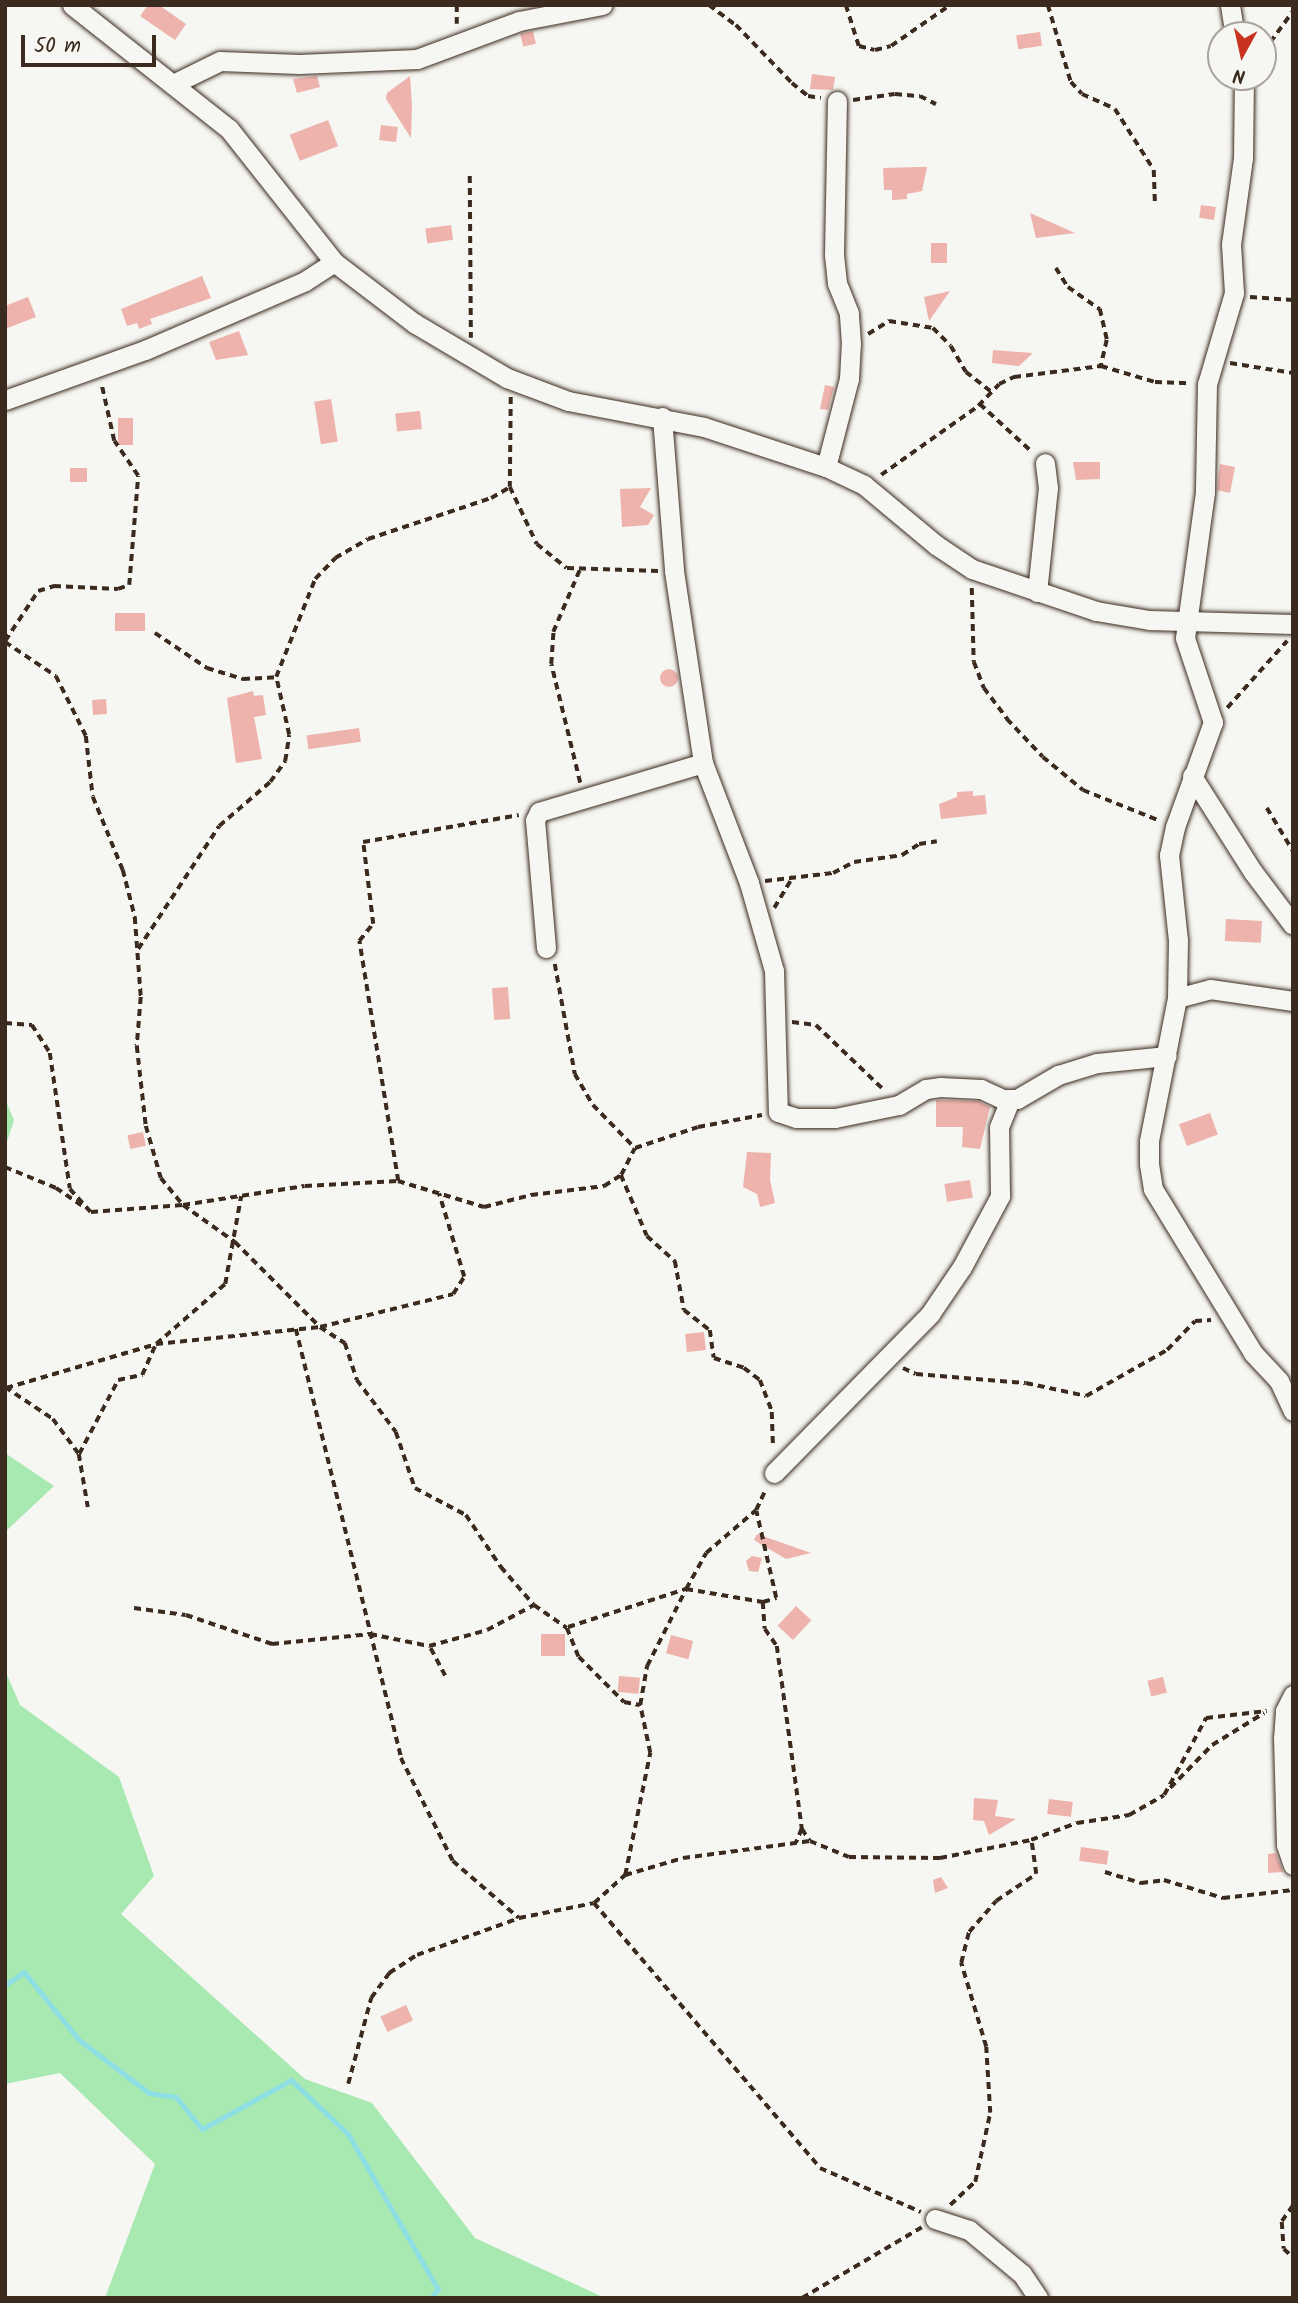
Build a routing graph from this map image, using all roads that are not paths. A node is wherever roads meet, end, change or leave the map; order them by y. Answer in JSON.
{"nodes":[{"id":1,"x":72,"y":5,"type":"edge"},
{"id":2,"x":602,"y":5,"type":"edge"},
{"id":3,"x":173,"y":84,"type":"junction"},
{"id":4,"x":1244,"y":91,"type":"edge"},
{"id":5,"x":837,"y":101,"type":"road end"},
{"id":6,"x":334,"y":262,"type":"junction"},
{"id":7,"x":5,"y":400,"type":"edge"},
{"id":8,"x":662,"y":417,"type":"junction"},
{"id":9,"x":1045,"y":463,"type":"road end"},
{"id":10,"x":826,"y":467,"type":"junction"},
{"id":11,"x":1037,"y":592,"type":"junction"},
{"id":12,"x":1188,"y":622,"type":"junction"},
{"id":13,"x":1293,"y":624,"type":"edge"},
{"id":14,"x":703,"y":763,"type":"junction"},
{"id":15,"x":1192,"y":776,"type":"junction"},
{"id":16,"x":1293,"y":925,"type":"edge"},
{"id":17,"x":547,"y":947,"type":"road end"},
{"id":18,"x":1177,"y":998,"type":"junction"},
{"id":19,"x":1293,"y":1001,"type":"edge"},
{"id":20,"x":1167,"y":1056,"type":"junction"},
{"id":21,"x":1010,"y":1100,"type":"junction"},
{"id":22,"x":1293,"y":1412,"type":"edge"},
{"id":23,"x":774,"y":1472,"type":"road end"},
{"id":24,"x":1282,"y":1706,"type":"edge"},
{"id":25,"x":1293,"y":1865,"type":"edge"},
{"id":26,"x":935,"y":2219,"type":"road end"},
{"id":27,"x":1038,"y":2298,"type":"edge"}],
"edges":[{"from":1,"to":3,"type":"street"},
{"from":2,"to":3,"type":"street"},
{"from":3,"to":6,"type":"street"},
{"from":4,"to":12,"type":"street"},
{"from":5,"to":10,"type":"street"},
{"from":6,"to":7,"type":"street"},
{"from":6,"to":8,"type":"street"},
{"from":8,"to":10,"type":"street"},
{"from":8,"to":14,"type":"street"},
{"from":9,"to":11,"type":"street"},
{"from":10,"to":11,"type":"street"},
{"from":11,"to":12,"type":"street"},
{"from":12,"to":13,"type":"street"},
{"from":12,"to":15,"type":"street"},
{"from":14,"to":17,"type":"street"},
{"from":14,"to":21,"type":"street"},
{"from":15,"to":16,"type":"street"},
{"from":15,"to":18,"type":"street"},
{"from":18,"to":19,"type":"street"},
{"from":18,"to":20,"type":"street"},
{"from":20,"to":21,"type":"street"},
{"from":20,"to":22,"type":"street"},
{"from":21,"to":23,"type":"street"},
{"from":24,"to":25,"type":"street"},
{"from":26,"to":27,"type":"street"}]}
